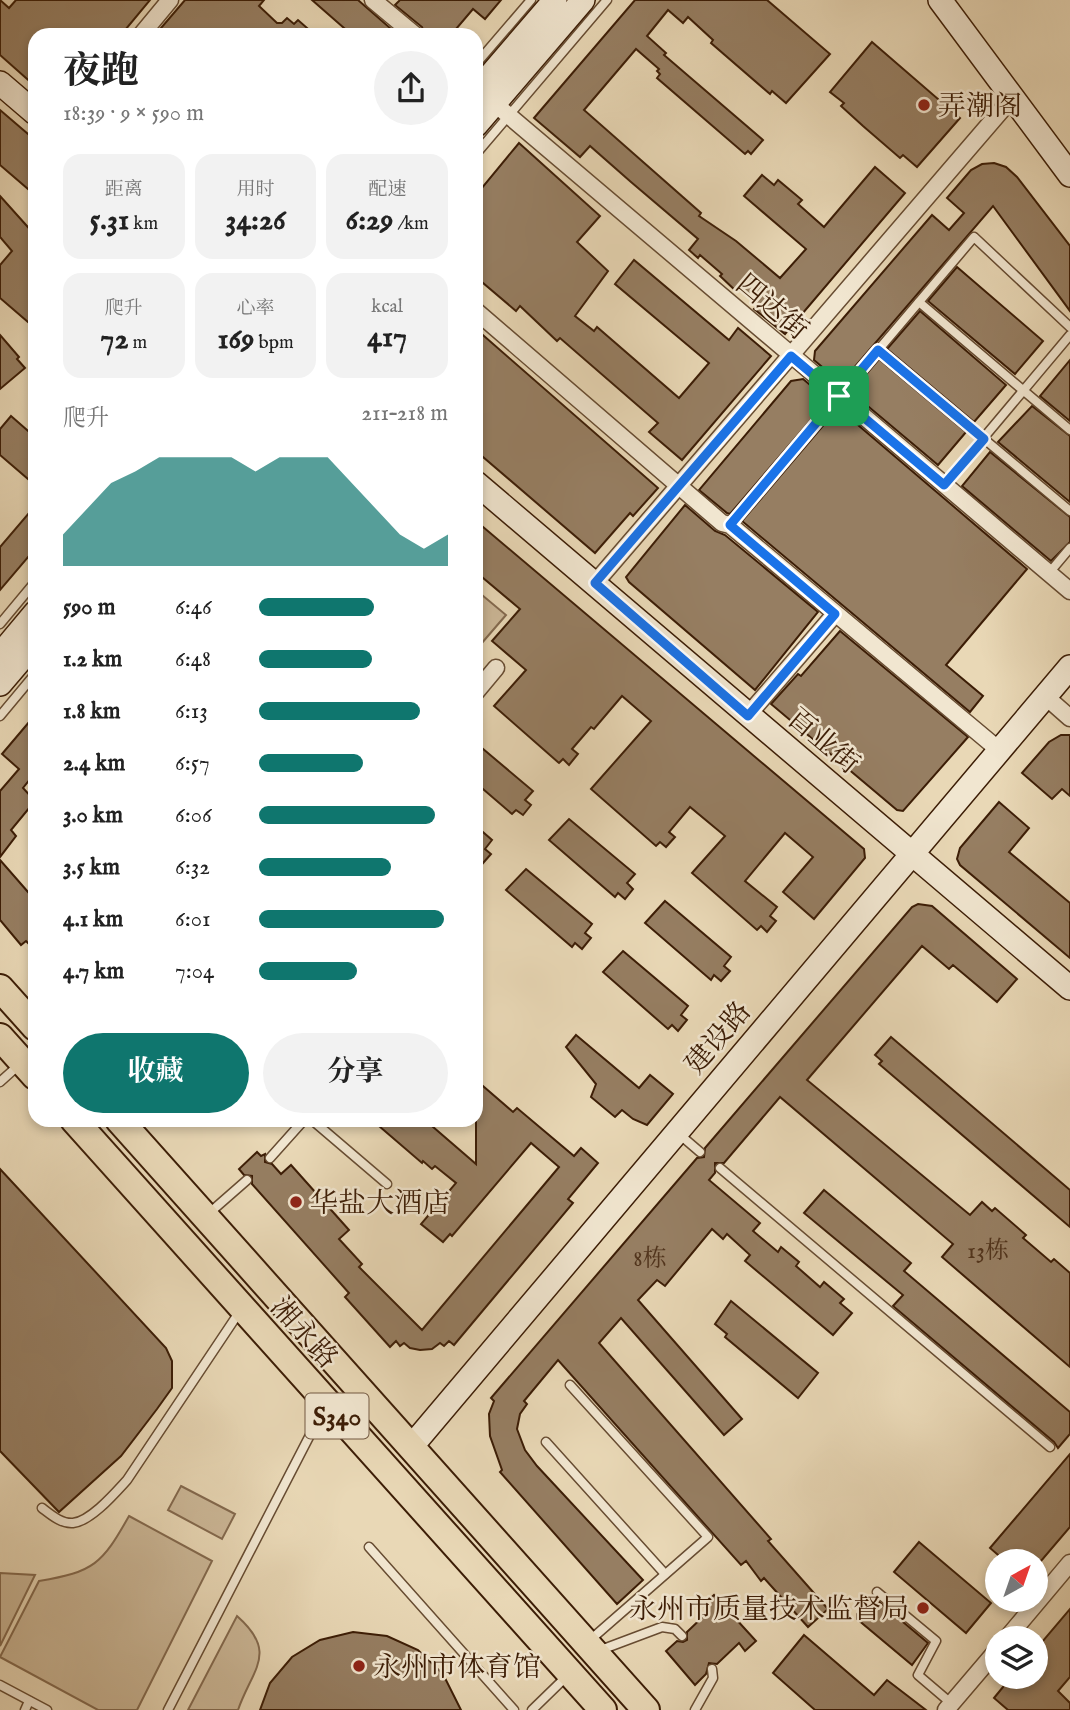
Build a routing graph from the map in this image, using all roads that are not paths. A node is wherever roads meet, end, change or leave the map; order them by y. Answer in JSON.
{"nodes":[{"id":1,"x":170,"y":0,"type":"edge"},
{"id":2,"x":373,"y":0,"type":"edge"},
{"id":3,"x":531,"y":0,"type":"edge"},
{"id":4,"x":555,"y":0,"type":"edge"},
{"id":5,"x":583,"y":0,"type":"edge"},
{"id":6,"x":607,"y":0,"type":"edge"},
{"id":7,"x":940,"y":0,"type":"edge"},
{"id":8,"x":147,"y":28,"type":"edge"},
{"id":9,"x":407,"y":28,"type":"edge"},
{"id":10,"x":483,"y":56,"type":"edge"},
{"id":11,"x":0,"y":83,"type":"edge"},
{"id":12,"x":487,"y":98,"type":"edge"},
{"id":13,"x":1012,"y":98,"type":"junction"},
{"id":14,"x":28,"y":108,"type":"edge"},
{"id":15,"x":483,"y":118,"type":"edge"},
{"id":16,"x":1070,"y":175,"type":"edge"},
{"id":17,"x":919,"y":302,"type":"junction"},
{"id":18,"x":483,"y":317,"type":"edge"},
{"id":19,"x":1070,"y":327,"type":"edge"},
{"id":20,"x":1070,"y":335,"type":"edge"},
{"id":21,"x":878,"y":350,"type":"junction"},
{"id":22,"x":791,"y":356,"type":"junction"},
{"id":23,"x":1024,"y":391,"type":"junction"},
{"id":24,"x":839,"y":396,"type":"junction"},
{"id":25,"x":1070,"y":430,"type":"edge"},
{"id":26,"x":984,"y":439,"type":"junction"},
{"id":27,"x":944,"y":485,"type":"junction"},
{"id":28,"x":679,"y":486,"type":"junction"},
{"id":29,"x":483,"y":489,"type":"edge"},
{"id":30,"x":1070,"y":511,"type":"edge"},
{"id":31,"x":730,"y":525,"type":"junction"},
{"id":32,"x":1070,"y":548,"type":"edge"},
{"id":33,"x":1049,"y":573,"type":"junction"},
{"id":34,"x":595,"y":583,"type":"junction"},
{"id":35,"x":28,"y":590,"type":"edge"},
{"id":36,"x":1070,"y":591,"type":"edge"},
{"id":37,"x":835,"y":614,"type":"junction"},
{"id":38,"x":28,"y":621,"type":"edge"},
{"id":39,"x":0,"y":624,"type":"edge"},
{"id":40,"x":28,"y":651,"type":"edge"},
{"id":41,"x":0,"y":655,"type":"edge"},
{"id":42,"x":1070,"y":667,"type":"edge"},
{"id":43,"x":496,"y":668,"type":"dead end"},
{"id":44,"x":28,"y":682,"type":"edge"},
{"id":45,"x":0,"y":684,"type":"edge"},
{"id":46,"x":483,"y":684,"type":"edge"},
{"id":47,"x":1045,"y":696,"type":"junction"},
{"id":48,"x":0,"y":716,"type":"edge"},
{"id":49,"x":748,"y":716,"type":"junction"},
{"id":50,"x":1070,"y":718,"type":"edge"},
{"id":51,"x":999,"y":750,"type":"junction"},
{"id":52,"x":912,"y":853,"type":"junction"},
{"id":53,"x":0,"y":988,"type":"edge"},
{"id":54,"x":1070,"y":988,"type":"edge"},
{"id":55,"x":28,"y":1019,"type":"edge"},
{"id":56,"x":0,"y":1037,"type":"edge"},
{"id":57,"x":28,"y":1068,"type":"edge"},
{"id":58,"x":28,"y":1069,"type":"edge"},
{"id":59,"x":0,"y":1082,"type":"edge"},
{"id":60,"x":80,"y":1127,"type":"edge"},
{"id":61,"x":125,"y":1127,"type":"edge"},
{"id":62,"x":298,"y":1127,"type":"edge"},
{"id":63,"x":320,"y":1127,"type":"edge"},
{"id":64,"x":677,"y":1132,"type":"junction"},
{"id":65,"x":701,"y":1152,"type":"dead end"},
{"id":66,"x":270,"y":1158,"type":"dead end"},
{"id":67,"x":720,"y":1168,"type":"dead end"},
{"id":68,"x":247,"y":1180,"type":"dead end"},
{"id":69,"x":387,"y":1184,"type":"dead end"},
{"id":70,"x":205,"y":1217,"type":"junction"},
{"id":71,"x":242,"y":1308,"type":"junction"},
{"id":72,"x":570,"y":1385,"type":"dead end"},
{"id":73,"x":327,"y":1404,"type":"junction"},
{"id":74,"x":546,"y":1442,"type":"dead end"},
{"id":75,"x":411,"y":1447,"type":"junction"},
{"id":76,"x":1050,"y":1447,"type":"dead end"},
{"id":77,"x":42,"y":1508,"type":"dead end"},
{"id":78,"x":369,"y":1547,"type":"dead end"},
{"id":79,"x":1070,"y":1563,"type":"edge"},
{"id":80,"x":665,"y":1574,"type":"junction"},
{"id":81,"x":877,"y":1592,"type":"dead end"},
{"id":82,"x":1017,"y":1626,"type":"edge"},
{"id":83,"x":682,"y":1636,"type":"dead end"},
{"id":84,"x":591,"y":1648,"type":"junction"},
{"id":85,"x":985,"y":1664,"type":"edge"},
{"id":86,"x":712,"y":1669,"type":"dead end"},
{"id":87,"x":570,"y":1673,"type":"junction"},
{"id":88,"x":0,"y":1685,"type":"edge"},
{"id":89,"x":29,"y":1701,"type":"junction"},
{"id":90,"x":949,"y":1707,"type":"edge"},
{"id":91,"x":24,"y":1710,"type":"edge"},
{"id":92,"x":47,"y":1710,"type":"edge"},
{"id":93,"x":168,"y":1710,"type":"edge"},
{"id":94,"x":514,"y":1710,"type":"edge"},
{"id":95,"x":532,"y":1710,"type":"edge"},
{"id":96,"x":603,"y":1710,"type":"edge"},
{"id":97,"x":646,"y":1710,"type":"edge"},
{"id":98,"x":695,"y":1710,"type":"edge"}],
"edges":[{"from":1,"to":8,"type":"street"},
{"from":2,"to":9,"type":"street"},
{"from":3,"to":10,"type":"lane"},
{"from":4,"to":12,"type":"street"},
{"from":5,"to":12,"type":"street"},
{"from":6,"to":12,"type":"lane"},
{"from":7,"to":13,"type":"street"},
{"from":11,"to":14,"type":"street"},
{"from":12,"to":15,"type":"lane"},
{"from":12,"to":22,"type":"street","name":"四达街"},
{"from":13,"to":16,"type":"street"},
{"from":13,"to":22,"type":"street"},
{"from":17,"to":19,"type":"lane"},
{"from":17,"to":21,"type":"lane"},
{"from":17,"to":23,"type":"lane"},
{"from":18,"to":28,"type":"street"},
{"from":20,"to":23,"type":"lane"},
{"from":21,"to":24,"type":"lane"},
{"from":21,"to":26,"type":"lane"},
{"from":22,"to":24,"type":"street","name":"四达街"},
{"from":22,"to":28,"type":"street"},
{"from":23,"to":25,"type":"lane"},
{"from":23,"to":26,"type":"lane"},
{"from":24,"to":27,"type":"street","name":"四达街"},
{"from":24,"to":31,"type":"lane"},
{"from":26,"to":27,"type":"lane"},
{"from":26,"to":30,"type":"lane"},
{"from":27,"to":33,"type":"street","name":"四达街"},
{"from":28,"to":31,"type":"street"},
{"from":28,"to":34,"type":"street"},
{"from":29,"to":34,"type":"street","name":"百业街"},
{"from":31,"to":37,"type":"street"},
{"from":32,"to":33,"type":"lane"},
{"from":33,"to":36,"type":"street","name":"四达街"},
{"from":34,"to":49,"type":"street","name":"百业街"},
{"from":35,"to":39,"type":"lane"},
{"from":37,"to":49,"type":"street"},
{"from":37,"to":51,"type":"street"},
{"from":38,"to":41,"type":"street"},
{"from":40,"to":45,"type":"street"},
{"from":42,"to":47,"type":"street","name":"建设路"},
{"from":43,"to":46,"type":"street"},
{"from":44,"to":48,"type":"lane"},
{"from":47,"to":50,"type":"street"},
{"from":47,"to":51,"type":"street","name":"建设路"},
{"from":49,"to":52,"type":"street","name":"百业街"},
{"from":51,"to":52,"type":"street","name":"建设路"},
{"from":52,"to":54,"type":"street","name":"百业街"},
{"from":52,"to":64,"type":"street","name":"建设路"},
{"from":53,"to":55,"type":"main road"},
{"from":56,"to":57,"type":"main road"},
{"from":58,"to":59,"type":"lane"},
{"from":60,"to":71,"type":"main road","name":"湘永路","number":"S340"},
{"from":61,"to":70,"type":"main road","name":"湘永路","number":"S340"},
{"from":62,"to":66,"type":"lane"},
{"from":63,"to":69,"type":"lane"},
{"from":64,"to":65,"type":"lane"},
{"from":64,"to":75,"type":"street","name":"建设路"},
{"from":67,"to":76,"type":"lane"},
{"from":68,"to":70,"type":"lane"},
{"from":70,"to":75,"type":"main road","name":"湘永路","number":"S340"},
{"from":71,"to":73,"type":"main road","name":"湘永路","number":"S340"},
{"from":71,"to":77,"type":"lane"},
{"from":72,"to":80,"type":"lane"},
{"from":73,"to":87,"type":"main road","name":"湘永路","number":"S340"},
{"from":73,"to":93,"type":"lane"},
{"from":74,"to":80,"type":"lane"},
{"from":75,"to":84,"type":"main road","name":"湘永路","number":"S340"},
{"from":78,"to":94,"type":"lane"},
{"from":79,"to":82,"type":"street"},
{"from":80,"to":84,"type":"lane"},
{"from":81,"to":90,"type":"lane"},
{"from":83,"to":84,"type":"lane"},
{"from":84,"to":97,"type":"main road","name":"湘永路","number":"S340"},
{"from":85,"to":90,"type":"street"},
{"from":86,"to":98,"type":"lane"},
{"from":87,"to":95,"type":"lane"},
{"from":87,"to":96,"type":"main road","name":"湘永路","number":"S340"},
{"from":88,"to":89,"type":"lane"},
{"from":89,"to":91,"type":"lane"},
{"from":89,"to":92,"type":"lane"}]}
